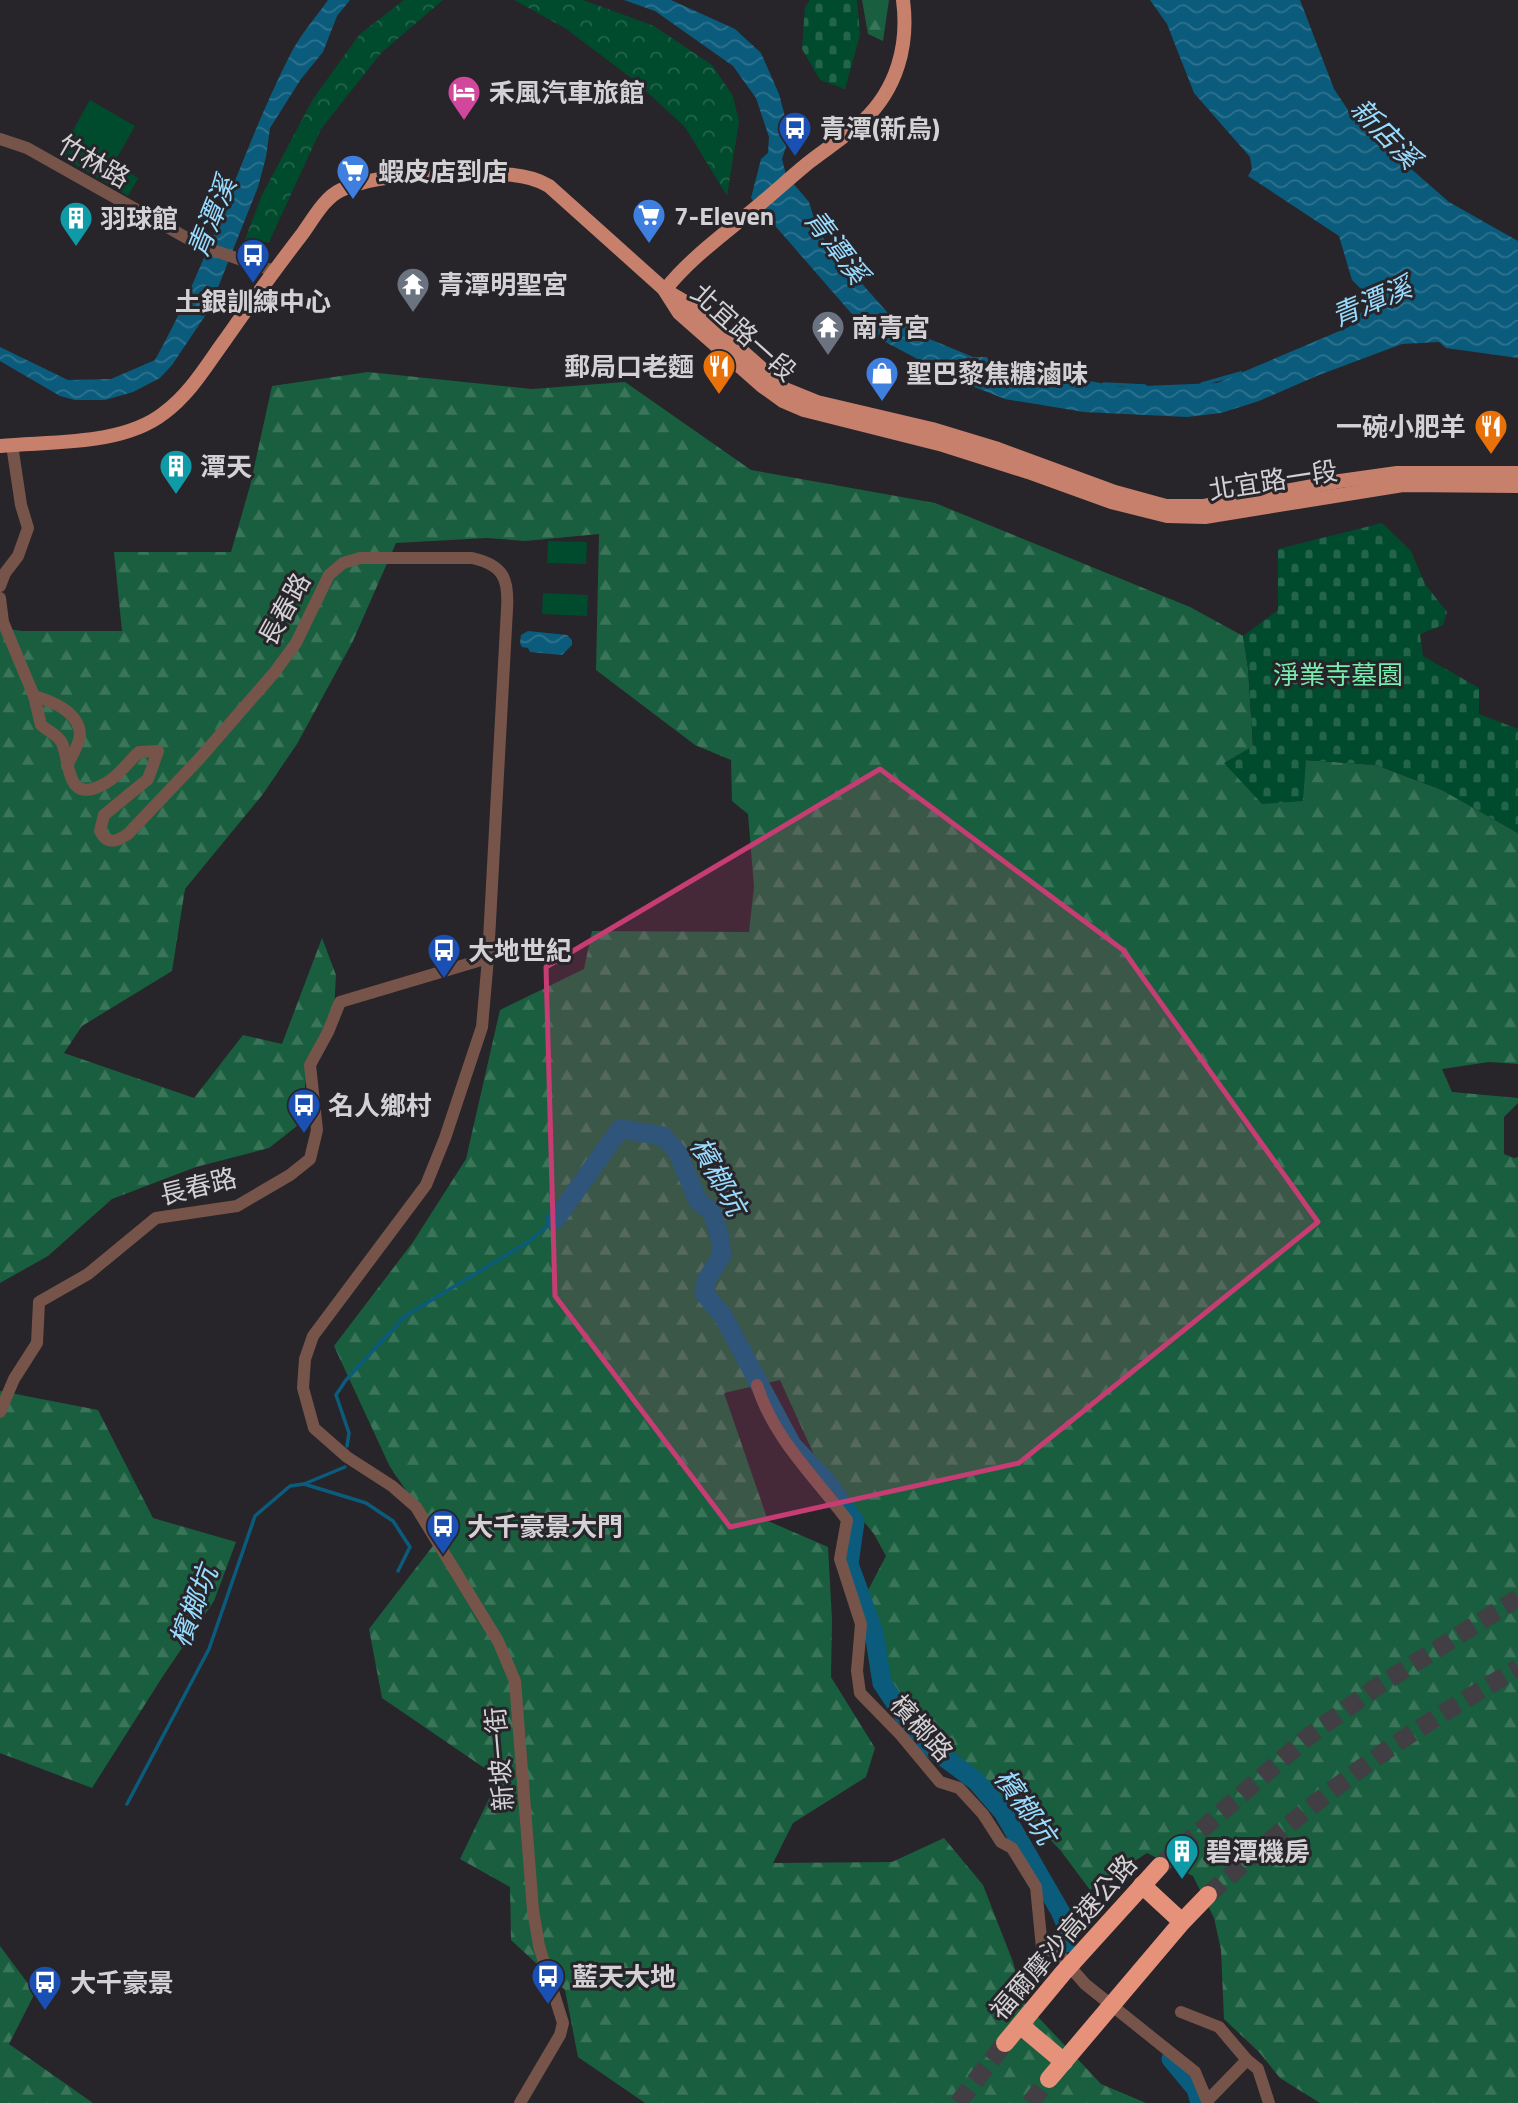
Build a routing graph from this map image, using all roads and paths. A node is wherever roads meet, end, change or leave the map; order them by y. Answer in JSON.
{"nodes":[{"id":1,"x":903,"y":0,"type":"edge"},
{"id":2,"x":0,"y":139,"type":"edge"},
{"id":3,"x":274,"y":271,"type":"junction"},
{"id":4,"x":665,"y":290,"type":"junction"},
{"id":5,"x":6,"y":445,"type":"edge"},
{"id":6,"x":1518,"y":473,"type":"edge"},
{"id":7,"x":1518,"y":486,"type":"edge"},
{"id":8,"x":0,"y":586,"type":"edge"},
{"id":9,"x":0,"y":598,"type":"edge"},
{"id":10,"x":34,"y":696,"type":"junction"},
{"id":11,"x":67,"y":766,"type":"junction"},
{"id":12,"x":488,"y":958,"type":"junction"},
{"id":13,"x":757,"y":1385,"type":"dead end"},
{"id":14,"x":0,"y":1412,"type":"edge"},
{"id":15,"x":347,"y":1457,"type":"joint"},
{"id":16,"x":1160,"y":1866,"type":"tunnel mouth"},
{"id":17,"x":1142,"y":1885,"type":"junction"},
{"id":18,"x":1208,"y":1895,"type":"tunnel mouth"},
{"id":19,"x":1182,"y":1922,"type":"junction"},
{"id":20,"x":1181,"y":2012,"type":"dead end"},
{"id":21,"x":1020,"y":2025,"type":"junction"},
{"id":22,"x":1005,"y":2043,"type":"tunnel mouth"},
{"id":23,"x":1247,"y":2060,"type":"junction"},
{"id":24,"x":1064,"y":2062,"type":"junction"},
{"id":25,"x":1049,"y":2079,"type":"tunnel mouth"},
{"id":26,"x":1208,"y":2102,"type":"edge"},
{"id":27,"x":520,"y":2103,"type":"edge"},
{"id":28,"x":1269,"y":2103,"type":"edge"}],
"edges":[{"from":1,"to":4,"type":"main road"},
{"from":2,"to":3,"type":"street","name":"竹林路"},
{"from":3,"to":4,"type":"main road"},
{"from":3,"to":5,"type":"main road"},
{"from":4,"to":6,"type":"main road","name":"北宜路一段"},
{"from":4,"to":7,"type":"main road","name":"北宜路一段"},
{"from":5,"to":8,"type":"street"},
{"from":9,"to":10,"type":"street","name":"長春路"},
{"from":10,"to":11,"type":"street","name":"長春路"},
{"from":10,"to":11,"type":"street"},
{"from":11,"to":12,"type":"street","name":"長春路"},
{"from":12,"to":14,"type":"street","name":"長春路"},
{"from":12,"to":15,"type":"street","name":"長春路"},
{"from":13,"to":26,"type":"street","name":"檳榔路"},
{"from":15,"to":27,"type":"street","name":"新坡一街"},
{"from":16,"to":17,"type":"highway","name":"福爾摩沙高速公路"},
{"from":17,"to":19,"type":"highway"},
{"from":17,"to":21,"type":"highway","name":"福爾摩沙高速公路"},
{"from":18,"to":19,"type":"highway"},
{"from":19,"to":24,"type":"highway"},
{"from":20,"to":23,"type":"street"},
{"from":21,"to":22,"type":"highway","name":"福爾摩沙高速公路"},
{"from":21,"to":24,"type":"highway"},
{"from":23,"to":26,"type":"street"},
{"from":23,"to":28,"type":"street"},
{"from":24,"to":25,"type":"highway"}]}
